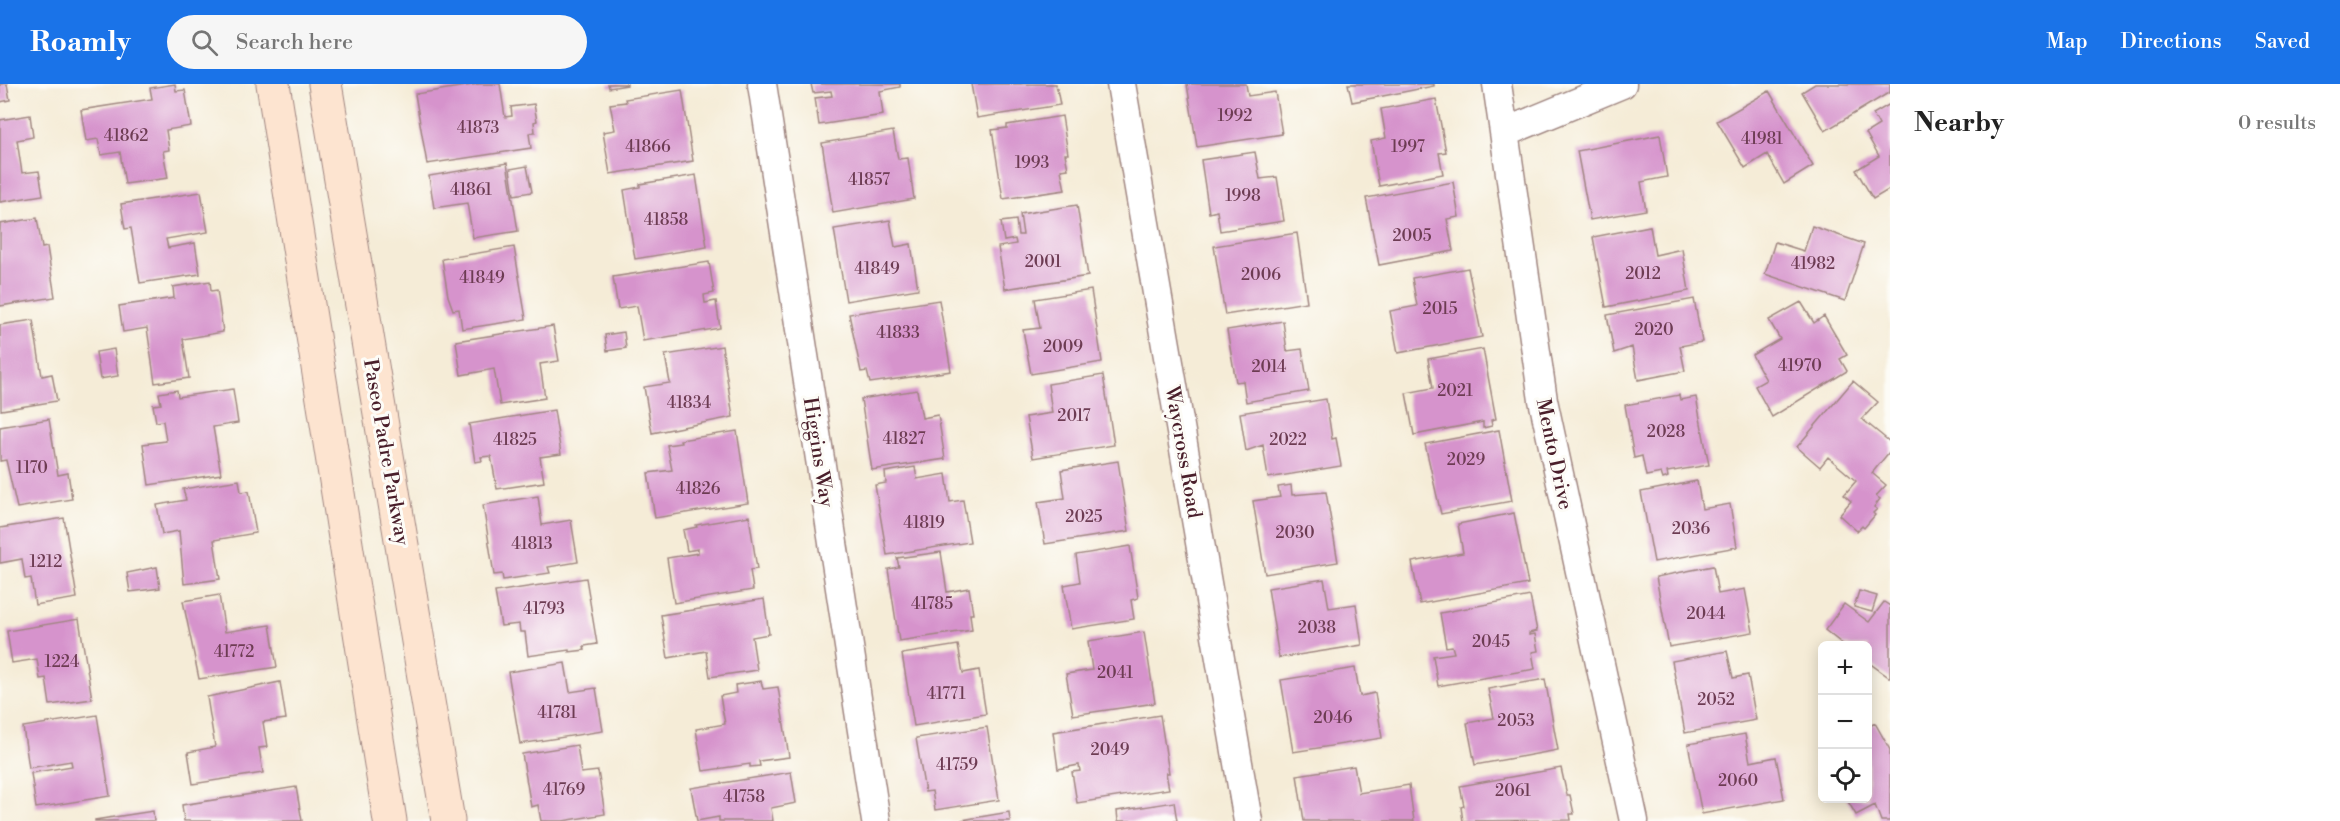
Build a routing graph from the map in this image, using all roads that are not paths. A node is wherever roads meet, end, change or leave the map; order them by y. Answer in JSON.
{"nodes":[{"id":1,"x":273,"y":84,"type":"edge"},
{"id":2,"x":325,"y":84,"type":"edge"},
{"id":3,"x":762,"y":84,"type":"edge"},
{"id":4,"x":1121,"y":84,"type":"edge"},
{"id":5,"x":1497,"y":84,"type":"edge"},
{"id":6,"x":1623,"y":84,"type":"edge"},
{"id":7,"x":1506,"y":132,"type":"junction"},
{"id":8,"x":390,"y":821,"type":"edge"},
{"id":9,"x":448,"y":821,"type":"edge"},
{"id":10,"x":876,"y":821,"type":"edge"},
{"id":11,"x":1248,"y":821,"type":"edge"},
{"id":12,"x":1634,"y":821,"type":"edge"}],
"edges":[{"from":1,"to":8,"type":"main road"},
{"from":2,"to":9,"type":"main road","name":"Paseo Padre Parkway"},
{"from":3,"to":10,"type":"street","name":"Higgins Way"},
{"from":4,"to":11,"type":"street","name":"Waycross Road"},
{"from":5,"to":7,"type":"street","name":"Mento Drive"},
{"from":6,"to":7,"type":"street"},
{"from":7,"to":12,"type":"street","name":"Mento Drive"}]}
